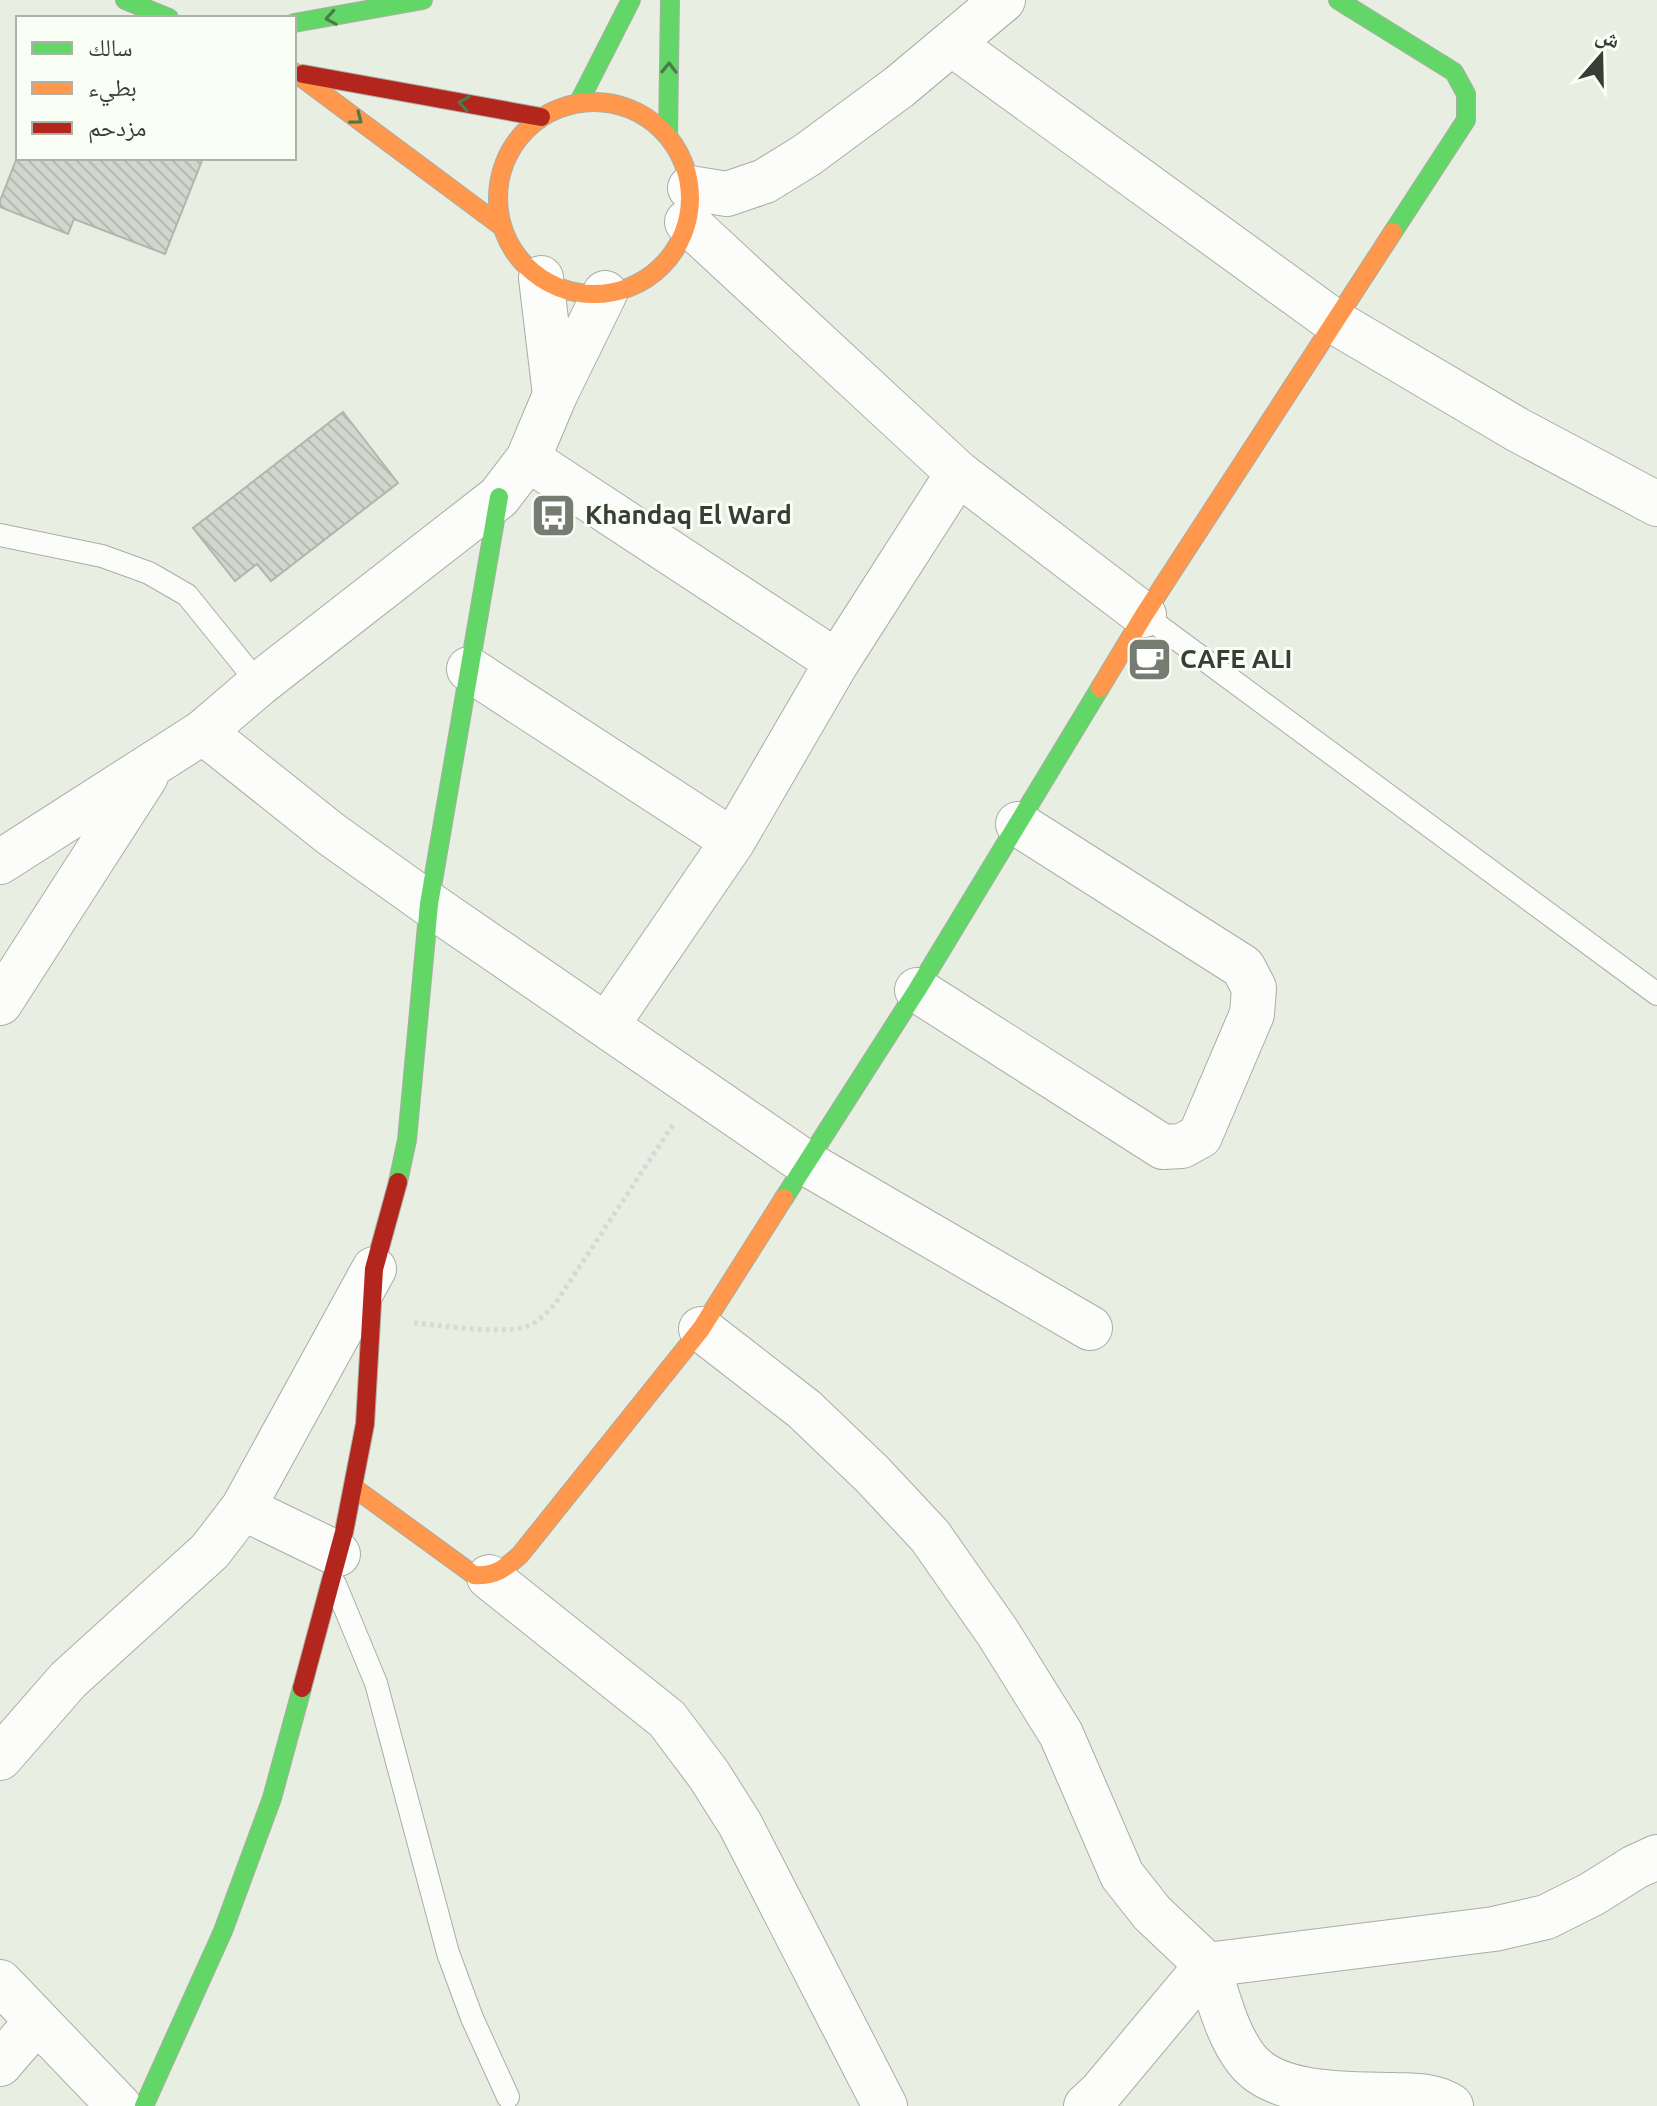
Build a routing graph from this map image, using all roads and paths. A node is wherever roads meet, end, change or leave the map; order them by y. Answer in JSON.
{"nodes":[{"id":1,"x":125,"y":0,"type":"edge"},
{"id":2,"x":423,"y":0,"type":"edge"},
{"id":3,"x":631,"y":0,"type":"edge"},
{"id":4,"x":670,"y":0,"type":"edge"},
{"id":5,"x":1003,"y":0,"type":"edge"},
{"id":6,"x":1338,"y":0,"type":"edge"},
{"id":7,"x":164,"y":16,"type":"edge"},
{"id":8,"x":296,"y":23,"type":"edge"},
{"id":9,"x":952,"y":44,"type":"junction"},
{"id":10,"x":296,"y":72,"type":"edge"},
{"id":11,"x":296,"y":73,"type":"edge"},
{"id":12,"x":579,"y":102,"type":"junction"},
{"id":13,"x":541,"y":117,"type":"junction"},
{"id":14,"x":668,"y":136,"type":"junction"},
{"id":15,"x":688,"y":205,"type":"junction"},
{"id":16,"x":501,"y":226,"type":"junction"},
{"id":17,"x":541,"y":278,"type":"junction"},
{"id":18,"x":605,"y":293,"type":"junction"},
{"id":19,"x":1335,"y":322,"type":"junction"},
{"id":20,"x":555,"y":395,"type":"junction"},
{"id":21,"x":528,"y":459,"type":"junction"},
{"id":22,"x":958,"y":473,"type":"junction"},
{"id":23,"x":499,"y":497,"type":"junction"},
{"id":24,"x":1657,"y":504,"type":"edge"},
{"id":25,"x":0,"y":535,"type":"edge"},
{"id":26,"x":1144,"y":615,"type":"junction"},
{"id":27,"x":837,"y":662,"type":"junction"},
{"id":28,"x":469,"y":669,"type":"junction"},
{"id":29,"x":259,"y":684,"type":"junction"},
{"id":30,"x":203,"y":732,"type":"junction"},
{"id":31,"x":152,"y":767,"type":"junction"},
{"id":32,"x":1018,"y":824,"type":"junction"},
{"id":33,"x":733,"y":841,"type":"junction"},
{"id":34,"x":0,"y":862,"type":"edge"},
{"id":35,"x":429,"y":904,"type":"junction"},
{"id":36,"x":917,"y":990,"type":"junction"},
{"id":37,"x":1657,"y":994,"type":"edge"},
{"id":38,"x":0,"y":1003,"type":"edge"},
{"id":39,"x":607,"y":1025,"type":"junction"},
{"id":40,"x":697,"y":1088,"type":"junction"},
{"id":41,"x":806,"y":1163,"type":"junction"},
{"id":42,"x":374,"y":1269,"type":"junction"},
{"id":43,"x":369,"y":1319,"type":"junction"},
{"id":44,"x":1090,"y":1328,"type":"dead end"},
{"id":45,"x":701,"y":1329,"type":"junction"},
{"id":46,"x":353,"y":1487,"type":"junction"},
{"id":47,"x":243,"y":1508,"type":"junction"},
{"id":48,"x":335,"y":1565,"type":"junction"},
{"id":49,"x":489,"y":1577,"type":"junction"},
{"id":50,"x":0,"y":1758,"type":"edge"},
{"id":51,"x":1657,"y":1857,"type":"edge"},
{"id":52,"x":1207,"y":1965,"type":"junction"},
{"id":53,"x":0,"y":1982,"type":"edge"},
{"id":54,"x":37,"y":2021,"type":"junction"},
{"id":55,"x":0,"y":2064,"type":"edge"},
{"id":56,"x":508,"y":2097,"type":"dead end"},
{"id":57,"x":1326,"y":2100,"type":"edge"},
{"id":58,"x":119,"y":2106,"type":"edge"},
{"id":59,"x":144,"y":2106,"type":"edge"},
{"id":60,"x":885,"y":2106,"type":"edge"},
{"id":61,"x":1086,"y":2106,"type":"edge"},
{"id":62,"x":1451,"y":2106,"type":"edge"}],
"edges":[{"from":1,"to":7,"type":"street"},
{"from":2,"to":8,"type":"street","one_way":true},
{"from":3,"to":12,"type":"street"},
{"from":14,"to":4,"type":"street","one_way":true},
{"from":5,"to":9,"type":"street"},
{"from":6,"to":19,"type":"street"},
{"from":9,"to":15,"type":"street"},
{"from":9,"to":19,"type":"street"},
{"from":13,"to":10,"type":"street","one_way":true},
{"from":11,"to":16,"type":"street","one_way":true},
{"from":12,"to":13,"type":"street"},
{"from":12,"to":14,"type":"street"},
{"from":13,"to":16,"type":"street"},
{"from":14,"to":15,"type":"street"},
{"from":15,"to":18,"type":"street"},
{"from":15,"to":22,"type":"street"},
{"from":16,"to":17,"type":"street"},
{"from":17,"to":18,"type":"street"},
{"from":17,"to":20,"type":"street"},
{"from":18,"to":20,"type":"street"},
{"from":19,"to":24,"type":"street"},
{"from":19,"to":26,"type":"street"},
{"from":20,"to":21,"type":"street"},
{"from":21,"to":23,"type":"street"},
{"from":21,"to":27,"type":"street"},
{"from":22,"to":26,"type":"street"},
{"from":22,"to":27,"type":"street"},
{"from":23,"to":28,"type":"street"},
{"from":23,"to":29,"type":"street"},
{"from":25,"to":29,"type":"lane"},
{"from":26,"to":32,"type":"street"},
{"from":26,"to":37,"type":"lane"},
{"from":27,"to":33,"type":"street"},
{"from":28,"to":33,"type":"street"},
{"from":28,"to":35,"type":"street"},
{"from":29,"to":30,"type":"street"},
{"from":30,"to":31,"type":"street"},
{"from":30,"to":35,"type":"street"},
{"from":31,"to":34,"type":"street"},
{"from":31,"to":38,"type":"street"},
{"from":32,"to":36,"type":"street"},
{"from":32,"to":36,"type":"street"},
{"from":33,"to":39,"type":"street"},
{"from":35,"to":39,"type":"street"},
{"from":35,"to":42,"type":"street"},
{"from":36,"to":41,"type":"street"},
{"from":39,"to":40,"type":"street"},
{"from":40,"to":41,"type":"street"},
{"from":40,"to":43,"type":"path"},
{"from":41,"to":44,"type":"street"},
{"from":41,"to":45,"type":"street"},
{"from":42,"to":43,"type":"street"},
{"from":42,"to":47,"type":"street"},
{"from":43,"to":46,"type":"street"},
{"from":45,"to":49,"type":"street"},
{"from":45,"to":52,"type":"street"},
{"from":46,"to":48,"type":"street"},
{"from":46,"to":49,"type":"street"},
{"from":47,"to":48,"type":"street"},
{"from":47,"to":50,"type":"street"},
{"from":48,"to":56,"type":"lane"},
{"from":48,"to":59,"type":"street"},
{"from":49,"to":60,"type":"street"},
{"from":51,"to":52,"type":"street"},
{"from":52,"to":57,"type":"street"},
{"from":52,"to":61,"type":"street"},
{"from":53,"to":54,"type":"street"},
{"from":54,"to":55,"type":"street"},
{"from":54,"to":58,"type":"street"},
{"from":57,"to":62,"type":"street"}]}
